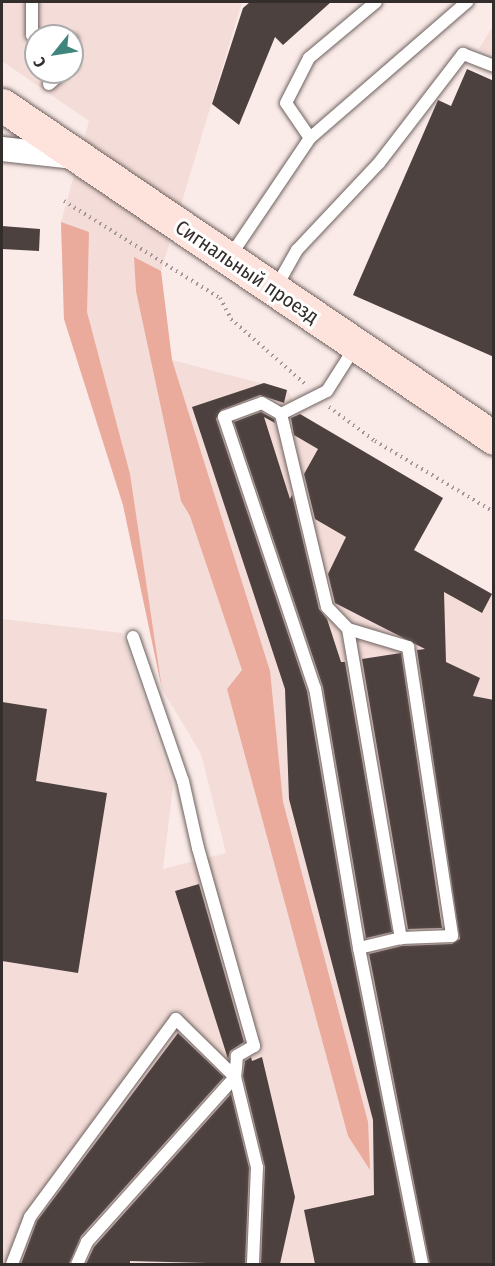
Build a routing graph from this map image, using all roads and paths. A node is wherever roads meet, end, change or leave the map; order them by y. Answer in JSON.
{"nodes":[{"id":1,"x":32,"y":2,"type":"edge"},
{"id":2,"x":376,"y":2,"type":"edge"},
{"id":3,"x":467,"y":2,"type":"edge"},
{"id":4,"x":32,"y":24,"type":"edge"},
{"id":5,"x":494,"y":66,"type":"edge"},
{"id":6,"x":2,"y":105,"type":"edge"},
{"id":7,"x":309,"y":138,"type":"junction"},
{"id":8,"x":2,"y":149,"type":"edge"},
{"id":9,"x":73,"y":157,"type":"junction"},
{"id":10,"x":63,"y":201,"type":"dead end"},
{"id":11,"x":228,"y":259,"type":"junction"},
{"id":12,"x":173,"y":266,"type":"dead end"},
{"id":13,"x":274,"y":290,"type":"junction"},
{"id":14,"x":356,"y":345,"type":"junction"},
{"id":15,"x":280,"y":414,"type":"junction"},
{"id":16,"x":494,"y":438,"type":"edge"},
{"id":17,"x":348,"y":629,"type":"junction"},
{"id":18,"x":134,"y":637,"type":"dead end"},
{"id":19,"x":401,"y":938,"type":"junction"},
{"id":20,"x":359,"y":948,"type":"junction"},
{"id":21,"x":235,"y":1077,"type":"junction"},
{"id":22,"x":12,"y":1264,"type":"edge"},
{"id":23,"x":77,"y":1264,"type":"edge"},
{"id":24,"x":253,"y":1264,"type":"edge"},
{"id":25,"x":422,"y":1264,"type":"edge"}],
"edges":[{"from":1,"to":4,"type":"lane"},
{"from":2,"to":7,"type":"lane"},
{"from":3,"to":7,"type":"lane"},
{"from":5,"to":13,"type":"lane"},
{"from":6,"to":9,"type":"main road","name":"Сигнальный проезд"},
{"from":7,"to":11,"type":"lane"},
{"from":8,"to":9,"type":"street"},
{"from":9,"to":11,"type":"main road","name":"Сигнальный проезд"},
{"from":10,"to":12,"type":"path"},
{"from":11,"to":13,"type":"main road","name":"Сигнальный проезд"},
{"from":13,"to":14,"type":"main road","name":"Сигнальный проезд"},
{"from":14,"to":15,"type":"lane"},
{"from":14,"to":16,"type":"main road","name":"Сигнальный проезд"},
{"from":15,"to":17,"type":"lane"},
{"from":15,"to":20,"type":"lane"},
{"from":17,"to":19,"type":"lane"},
{"from":17,"to":19,"type":"lane"},
{"from":18,"to":21,"type":"lane"},
{"from":19,"to":20,"type":"lane"},
{"from":20,"to":25,"type":"lane"},
{"from":21,"to":22,"type":"lane"},
{"from":21,"to":23,"type":"lane"},
{"from":21,"to":24,"type":"lane"}]}
